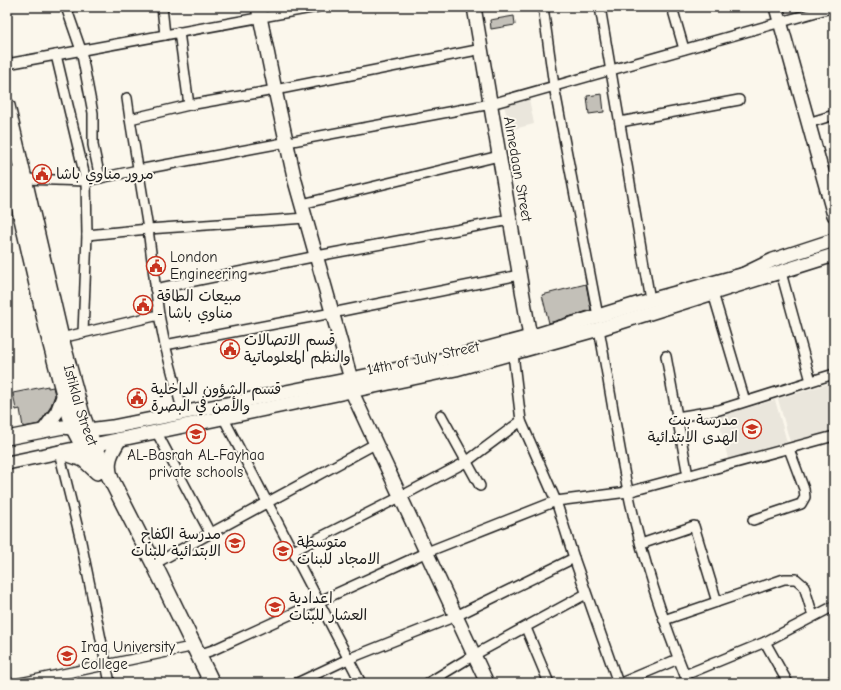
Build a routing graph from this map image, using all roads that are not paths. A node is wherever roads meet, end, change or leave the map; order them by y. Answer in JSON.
{"nodes":[{"id":1,"x":66,"y":7,"type":"edge"},
{"id":2,"x":162,"y":7,"type":"edge"},
{"id":3,"x":317,"y":7,"type":"edge"},
{"id":4,"x":474,"y":7,"type":"edge"},
{"id":5,"x":542,"y":7,"type":"edge"},
{"id":6,"x":600,"y":7,"type":"edge"},
{"id":7,"x":672,"y":7,"type":"edge"},
{"id":8,"x":776,"y":7,"type":"edge"},
{"id":9,"x":834,"y":7,"type":"edge"},
{"id":10,"x":259,"y":12,"type":"edge"},
{"id":11,"x":780,"y":23,"type":"junction"},
{"id":12,"x":178,"y":32,"type":"junction"},
{"id":13,"x":166,"y":35,"type":"junction"},
{"id":14,"x":482,"y":49,"type":"junction"},
{"id":15,"x":684,"y":49,"type":"junction"},
{"id":16,"x":81,"y":50,"type":"junction"},
{"id":17,"x":56,"y":55,"type":"junction"},
{"id":18,"x":7,"y":64,"type":"edge"},
{"id":19,"x":611,"y":69,"type":"junction"},
{"id":20,"x":554,"y":86,"type":"junction"},
{"id":21,"x":275,"y":90,"type":"junction"},
{"id":22,"x":128,"y":98,"type":"dead end"},
{"id":23,"x":739,"y":100,"type":"dead end"},
{"id":24,"x":491,"y":104,"type":"junction"},
{"id":25,"x":189,"y":105,"type":"junction"},
{"id":26,"x":7,"y":106,"type":"edge"},
{"id":27,"x":834,"y":115,"type":"edge"},
{"id":28,"x":130,"y":119,"type":"junction"},
{"id":29,"x":620,"y":122,"type":"junction"},
{"id":30,"x":808,"y":123,"type":"junction"},
{"id":31,"x":286,"y":142,"type":"junction"},
{"id":32,"x":7,"y":151,"type":"edge"},
{"id":33,"x":499,"y":156,"type":"junction"},
{"id":34,"x":138,"y":170,"type":"junction"},
{"id":35,"x":15,"y":177,"type":"edge"},
{"id":36,"x":100,"y":178,"type":"junction"},
{"id":37,"x":86,"y":181,"type":"junction"},
{"id":38,"x":830,"y":182,"type":"edge"},
{"id":39,"x":302,"y":204,"type":"junction"},
{"id":40,"x":834,"y":215,"type":"edge"},
{"id":41,"x":306,"y":218,"type":"junction"},
{"id":42,"x":510,"y":220,"type":"junction"},
{"id":43,"x":148,"y":229,"type":"junction"},
{"id":44,"x":87,"y":235,"type":"junction"},
{"id":45,"x":834,"y":240,"type":"edge"},
{"id":46,"x":834,"y":249,"type":"edge"},
{"id":47,"x":834,"y":255,"type":"edge"},
{"id":48,"x":317,"y":256,"type":"junction"},
{"id":49,"x":834,"y":262,"type":"edge"},
{"id":50,"x":787,"y":269,"type":"junction"},
{"id":51,"x":519,"y":275,"type":"junction"},
{"id":52,"x":745,"y":278,"type":"junction"},
{"id":53,"x":155,"y":289,"type":"junction"},
{"id":54,"x":713,"y":292,"type":"junction"},
{"id":55,"x":650,"y":300,"type":"junction"},
{"id":56,"x":332,"y":313,"type":"junction"},
{"id":57,"x":160,"y":315,"type":"junction"},
{"id":58,"x":599,"y":322,"type":"junction"},
{"id":59,"x":83,"y":333,"type":"junction"},
{"id":60,"x":530,"y":336,"type":"junction"},
{"id":61,"x":61,"y":338,"type":"junction"},
{"id":62,"x":165,"y":345,"type":"junction"},
{"id":63,"x":513,"y":354,"type":"junction"},
{"id":64,"x":666,"y":356,"type":"dead end"},
{"id":65,"x":834,"y":374,"type":"edge"},
{"id":66,"x":811,"y":381,"type":"junction"},
{"id":67,"x":351,"y":385,"type":"junction"},
{"id":68,"x":64,"y":394,"type":"junction"},
{"id":69,"x":745,"y":401,"type":"junction"},
{"id":70,"x":183,"y":413,"type":"junction"},
{"id":71,"x":442,"y":415,"type":"dead end"},
{"id":72,"x":223,"y":417,"type":"junction"},
{"id":73,"x":677,"y":417,"type":"junction"},
{"id":74,"x":521,"y":421,"type":"junction"},
{"id":75,"x":44,"y":430,"type":"junction"},
{"id":76,"x":81,"y":430,"type":"junction"},
{"id":77,"x":156,"y":431,"type":"junction"},
{"id":78,"x":834,"y":436,"type":"edge"},
{"id":79,"x":7,"y":438,"type":"edge"},
{"id":80,"x":120,"y":439,"type":"junction"},
{"id":81,"x":375,"y":444,"type":"junction"},
{"id":82,"x":88,"y":445,"type":"junction"},
{"id":83,"x":789,"y":449,"type":"junction"},
{"id":84,"x":59,"y":452,"type":"junction"},
{"id":85,"x":466,"y":462,"type":"junction"},
{"id":86,"x":7,"y":463,"type":"edge"},
{"id":87,"x":97,"y":473,"type":"junction"},
{"id":88,"x":688,"y":476,"type":"junction"},
{"id":89,"x":112,"y":479,"type":"junction"},
{"id":90,"x":480,"y":486,"type":"dead end"},
{"id":91,"x":628,"y":492,"type":"junction"},
{"id":92,"x":400,"y":497,"type":"junction"},
{"id":93,"x":556,"y":501,"type":"junction"},
{"id":94,"x":267,"y":502,"type":"junction"},
{"id":95,"x":753,"y":520,"type":"dead end"},
{"id":96,"x":210,"y":534,"type":"junction"},
{"id":97,"x":641,"y":544,"type":"junction"},
{"id":98,"x":293,"y":551,"type":"junction"},
{"id":99,"x":427,"y":552,"type":"junction"},
{"id":100,"x":574,"y":558,"type":"junction"},
{"id":101,"x":154,"y":564,"type":"junction"},
{"id":102,"x":586,"y":594,"type":"junction"},
{"id":103,"x":319,"y":602,"type":"junction"},
{"id":104,"x":717,"y":602,"type":"junction"},
{"id":105,"x":834,"y":606,"type":"edge"},
{"id":106,"x":456,"y":616,"type":"junction"},
{"id":107,"x":813,"y":616,"type":"junction"},
{"id":108,"x":664,"y":620,"type":"junction"},
{"id":109,"x":526,"y":628,"type":"junction"},
{"id":110,"x":765,"y":642,"type":"junction"},
{"id":111,"x":192,"y":652,"type":"junction"},
{"id":112,"x":474,"y":655,"type":"junction"},
{"id":113,"x":348,"y":659,"type":"junction"},
{"id":114,"x":678,"y":659,"type":"junction"},
{"id":115,"x":107,"y":665,"type":"junction"},
{"id":116,"x":686,"y":679,"type":"edge"},
{"id":117,"x":834,"y":680,"type":"edge"},
{"id":118,"x":20,"y":683,"type":"edge"},
{"id":119,"x":110,"y":683,"type":"edge"},
{"id":120,"x":201,"y":683,"type":"edge"},
{"id":121,"x":212,"y":683,"type":"edge"},
{"id":122,"x":297,"y":683,"type":"edge"},
{"id":123,"x":361,"y":683,"type":"edge"},
{"id":124,"x":428,"y":683,"type":"edge"},
{"id":125,"x":487,"y":683,"type":"edge"},
{"id":126,"x":549,"y":683,"type":"edge"},
{"id":127,"x":619,"y":683,"type":"edge"},
{"id":128,"x":788,"y":683,"type":"edge"},
{"id":129,"x":828,"y":683,"type":"edge"}],
"edges":[{"from":1,"to":16,"type":"street"},
{"from":2,"to":13,"type":"street"},
{"from":3,"to":10,"type":"street"},
{"from":4,"to":14,"type":"main road","name":"Almedaan Street"},
{"from":5,"to":20,"type":"street"},
{"from":6,"to":19,"type":"street"},
{"from":7,"to":15,"type":"street"},
{"from":8,"to":11,"type":"main road"},
{"from":9,"to":11,"type":"street"},
{"from":10,"to":12,"type":"street"},
{"from":10,"to":21,"type":"main road"},
{"from":11,"to":15,"type":"street"},
{"from":11,"to":30,"type":"main road"},
{"from":12,"to":13,"type":"street"},
{"from":12,"to":25,"type":"street"},
{"from":13,"to":16,"type":"street"},
{"from":14,"to":21,"type":"street"},
{"from":14,"to":24,"type":"main road","name":"Almedaan Street"},
{"from":15,"to":19,"type":"street"},
{"from":16,"to":17,"type":"street"},
{"from":16,"to":36,"type":"street"},
{"from":17,"to":18,"type":"street"},
{"from":17,"to":37,"type":"street"},
{"from":19,"to":20,"type":"street"},
{"from":19,"to":29,"type":"street"},
{"from":20,"to":24,"type":"street"},
{"from":20,"to":58,"type":"street"},
{"from":21,"to":25,"type":"street"},
{"from":21,"to":31,"type":"main road"},
{"from":22,"to":28,"type":"street"},
{"from":23,"to":29,"type":"street"},
{"from":24,"to":31,"type":"street"},
{"from":24,"to":33,"type":"main road","name":"Almedaan Street"},
{"from":25,"to":28,"type":"street"},
{"from":26,"to":35,"type":"main road","name":"Istiklal Street"},
{"from":27,"to":30,"type":"street"},
{"from":28,"to":34,"type":"street"},
{"from":29,"to":55,"type":"street"},
{"from":30,"to":38,"type":"main road"},
{"from":31,"to":34,"type":"street"},
{"from":31,"to":39,"type":"main road"},
{"from":32,"to":35,"type":"main road","name":"Istiklal Street"},
{"from":33,"to":39,"type":"street"},
{"from":33,"to":42,"type":"main road","name":"Almedaan Street"},
{"from":34,"to":36,"type":"street"},
{"from":34,"to":43,"type":"street"},
{"from":35,"to":37,"type":"street"},
{"from":35,"to":61,"type":"main road","name":"Istiklal Street"},
{"from":35,"to":68,"type":"main road","name":"Istiklal Street"},
{"from":36,"to":37,"type":"street"},
{"from":37,"to":44,"type":"street"},
{"from":38,"to":40,"type":"main road"},
{"from":39,"to":41,"type":"main road"},
{"from":41,"to":43,"type":"street"},
{"from":41,"to":48,"type":"main road"},
{"from":42,"to":48,"type":"street"},
{"from":42,"to":51,"type":"main road","name":"Almedaan Street"},
{"from":43,"to":44,"type":"street"},
{"from":43,"to":53,"type":"street"},
{"from":44,"to":59,"type":"street"},
{"from":45,"to":52,"type":"main road"},
{"from":46,"to":50,"type":"main road"},
{"from":47,"to":50,"type":"main road"},
{"from":48,"to":53,"type":"street"},
{"from":48,"to":56,"type":"main road"},
{"from":49,"to":50,"type":"main road"},
{"from":50,"to":52,"type":"main road","name":"14th of July Street"},
{"from":50,"to":66,"type":"street"},
{"from":51,"to":56,"type":"street"},
{"from":51,"to":60,"type":"main road","name":"Almedaan Street"},
{"from":52,"to":54,"type":"main road","name":"14th of July Street"},
{"from":52,"to":55,"type":"main road","name":"14th of July Street"},
{"from":53,"to":57,"type":"street"},
{"from":54,"to":58,"type":"main road","name":"14th of July Street"},
{"from":54,"to":69,"type":"street"},
{"from":55,"to":58,"type":"main road","name":"14th of July Street"},
{"from":56,"to":62,"type":"street"},
{"from":56,"to":67,"type":"main road"},
{"from":57,"to":59,"type":"street"},
{"from":57,"to":62,"type":"street"},
{"from":58,"to":60,"type":"main road","name":"14th of July Street"},
{"from":58,"to":63,"type":"main road","name":"14th of July Street"},
{"from":58,"to":91,"type":"street"},
{"from":59,"to":61,"type":"street"},
{"from":60,"to":67,"type":"main road","name":"14th of July Street"},
{"from":61,"to":76,"type":"main road","name":"Istiklal Street"},
{"from":62,"to":70,"type":"street"},
{"from":63,"to":67,"type":"main road","name":"14th of July Street"},
{"from":63,"to":74,"type":"street"},
{"from":64,"to":73,"type":"street"},
{"from":65,"to":66,"type":"street"},
{"from":66,"to":69,"type":"street"},
{"from":67,"to":70,"type":"main road","name":"14th of July Street"},
{"from":67,"to":72,"type":"main road","name":"14th of July Street"},
{"from":67,"to":81,"type":"main road"},
{"from":68,"to":75,"type":"main road"},
{"from":68,"to":76,"type":"main road","name":"Istiklal Street"},
{"from":69,"to":73,"type":"street"},
{"from":70,"to":76,"type":"main road","name":"14th of July Street"},
{"from":71,"to":85,"type":"street"},
{"from":72,"to":77,"type":"main road","name":"14th of July Street"},
{"from":72,"to":94,"type":"street"},
{"from":73,"to":88,"type":"street"},
{"from":74,"to":85,"type":"street"},
{"from":74,"to":93,"type":"street"},
{"from":75,"to":76,"type":"main road","name":"14th of July Street"},
{"from":75,"to":79,"type":"main road","name":"14th of July Street"},
{"from":76,"to":82,"type":"main road","name":"Istiklal Street"},
{"from":77,"to":80,"type":"main road","name":"14th of July Street"},
{"from":77,"to":96,"type":"street"},
{"from":78,"to":83,"type":"street"},
{"from":80,"to":82,"type":"main road","name":"14th of July Street"},
{"from":80,"to":89,"type":"main road"},
{"from":81,"to":92,"type":"main road"},
{"from":81,"to":94,"type":"street"},
{"from":82,"to":84,"type":"main road","name":"14th of July Street"},
{"from":82,"to":87,"type":"main road","name":"Istiklal Street"},
{"from":82,"to":89,"type":"main road","name":"Istiklal Street"},
{"from":83,"to":88,"type":"street"},
{"from":83,"to":95,"type":"street"},
{"from":84,"to":86,"type":"main road","name":"14th of July Street"},
{"from":84,"to":87,"type":"main road"},
{"from":84,"to":115,"type":"street"},
{"from":85,"to":90,"type":"street"},
{"from":85,"to":92,"type":"street"},
{"from":87,"to":111,"type":"main road","name":"Istiklal Street"},
{"from":88,"to":91,"type":"street"},
{"from":89,"to":101,"type":"main road","name":"Istiklal Street"},
{"from":91,"to":93,"type":"street"},
{"from":91,"to":97,"type":"street"},
{"from":92,"to":98,"type":"street"},
{"from":92,"to":99,"type":"main road"},
{"from":93,"to":99,"type":"street"},
{"from":93,"to":100,"type":"street"},
{"from":94,"to":96,"type":"street"},
{"from":94,"to":98,"type":"street"},
{"from":96,"to":101,"type":"street"},
{"from":97,"to":104,"type":"street"},
{"from":97,"to":108,"type":"street"},
{"from":98,"to":103,"type":"street"},
{"from":99,"to":103,"type":"street"},
{"from":99,"to":106,"type":"main road"},
{"from":100,"to":102,"type":"street"},
{"from":100,"to":106,"type":"street"},
{"from":101,"to":111,"type":"main road","name":"Istiklal Street"},
{"from":102,"to":109,"type":"street"},
{"from":102,"to":127,"type":"street"},
{"from":103,"to":111,"type":"street"},
{"from":103,"to":113,"type":"street"},
{"from":104,"to":107,"type":"street"},
{"from":104,"to":108,"type":"street"},
{"from":105,"to":107,"type":"street"},
{"from":106,"to":112,"type":"main road"},
{"from":106,"to":113,"type":"street"},
{"from":107,"to":110,"type":"street"},
{"from":108,"to":114,"type":"street"},
{"from":109,"to":112,"type":"street"},
{"from":109,"to":126,"type":"street"},
{"from":110,"to":116,"type":"street"},
{"from":110,"to":128,"type":"street"},
{"from":111,"to":115,"type":"street"},
{"from":111,"to":120,"type":"main road","name":"Istiklal Street"},
{"from":111,"to":121,"type":"main road","name":"Istiklal Street"},
{"from":112,"to":124,"type":"street"},
{"from":112,"to":125,"type":"main road"},
{"from":113,"to":122,"type":"street"},
{"from":113,"to":123,"type":"street"},
{"from":114,"to":116,"type":"street"},
{"from":114,"to":127,"type":"street"},
{"from":115,"to":118,"type":"street"},
{"from":115,"to":119,"type":"street"},
{"from":117,"to":129,"type":"street"}]}
